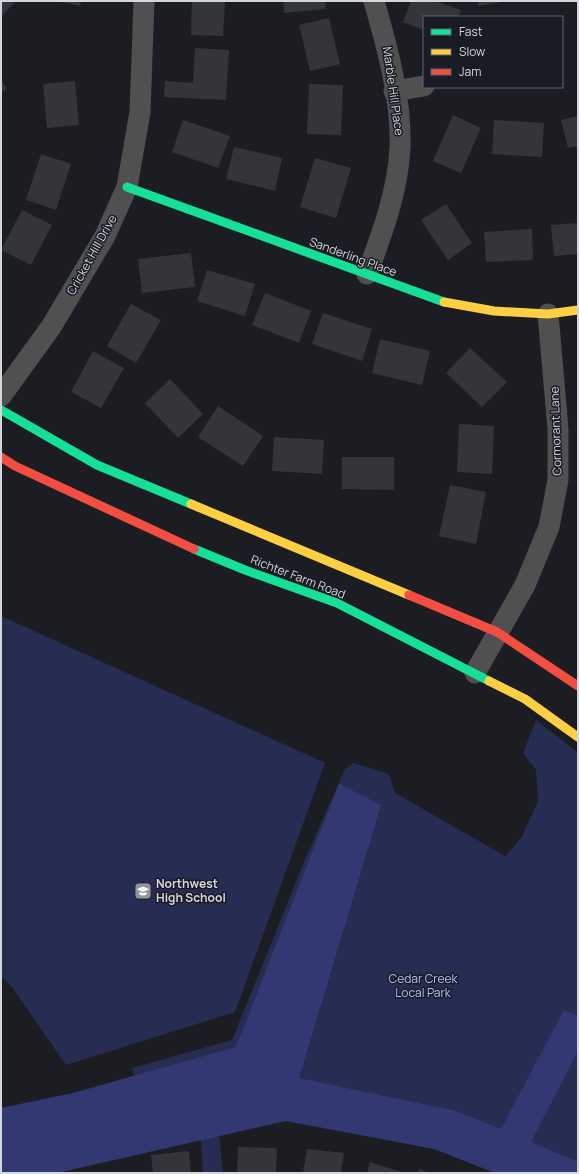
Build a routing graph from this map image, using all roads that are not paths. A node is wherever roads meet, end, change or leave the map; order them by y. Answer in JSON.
{"nodes":[{"id":1,"x":144,"y":1,"type":"edge"},
{"id":2,"x":374,"y":1,"type":"edge"},
{"id":3,"x":423,"y":86,"type":"edge"},
{"id":4,"x":394,"y":91,"type":"junction"},
{"id":5,"x":127,"y":188,"type":"junction"},
{"id":6,"x":367,"y":274,"type":"junction"},
{"id":7,"x":578,"y":310,"type":"edge"},
{"id":8,"x":548,"y":314,"type":"junction"},
{"id":9,"x":1,"y":396,"type":"edge"},
{"id":10,"x":1,"y":410,"type":"edge"},
{"id":11,"x":1,"y":457,"type":"edge"},
{"id":12,"x":497,"y":632,"type":"junction"},
{"id":13,"x":475,"y":673,"type":"junction"},
{"id":14,"x":578,"y":686,"type":"edge"},
{"id":15,"x":578,"y":737,"type":"edge"}],
"edges":[{"from":1,"to":5,"type":"street","name":"Cricket Hill Drive"},
{"from":2,"to":4,"type":"street","name":"Marble Hill Place"},
{"from":3,"to":4,"type":"street"},
{"from":4,"to":6,"type":"street","name":"Marble Hill Place"},
{"from":5,"to":6,"type":"main road","name":"Sanderling Place"},
{"from":5,"to":9,"type":"street","name":"Cricket Hill Drive"},
{"from":6,"to":8,"type":"main road","name":"Sanderling Place"},
{"from":7,"to":8,"type":"main road","name":"Sanderling Place"},
{"from":8,"to":12,"type":"street","name":"Cormorant Lane"},
{"from":10,"to":12,"type":"main road","name":"Richter Farm Road"},
{"from":11,"to":13,"type":"main road","name":"Richter Farm Road"},
{"from":12,"to":13,"type":"street","name":"Cormorant Lane"},
{"from":12,"to":14,"type":"main road","name":"Richter Farm Road"},
{"from":13,"to":15,"type":"main road","name":"Richter Farm Road"}]}
